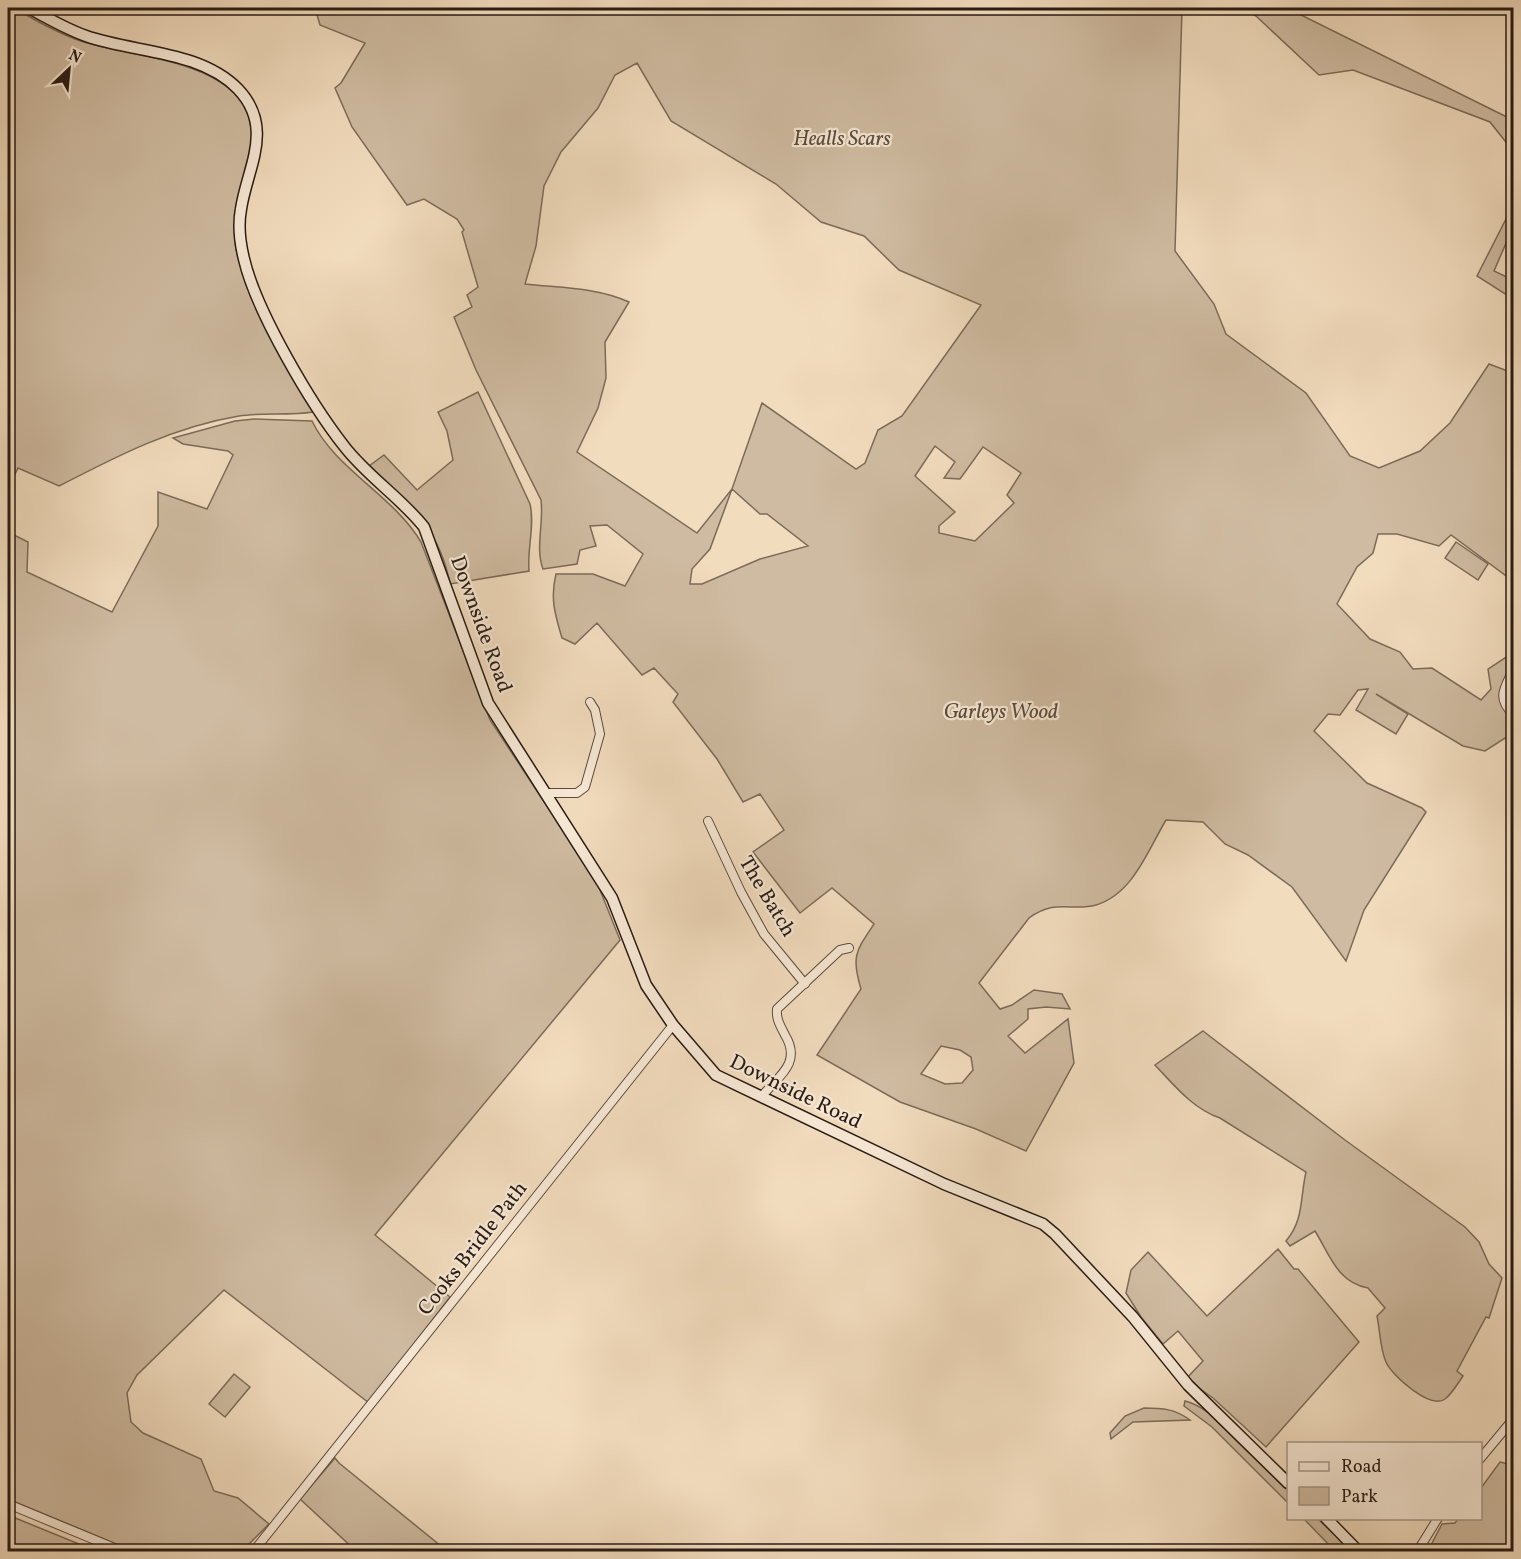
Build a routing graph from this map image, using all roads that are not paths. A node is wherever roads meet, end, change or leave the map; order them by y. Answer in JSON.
{"nodes":[{"id":1,"x":29,"y":8,"type":"edge"},
{"id":2,"x":1514,"y":668,"type":"edge"},
{"id":3,"x":590,"y":702,"type":"dead end"},
{"id":4,"x":1514,"y":715,"type":"edge"},
{"id":5,"x":546,"y":793,"type":"junction"},
{"id":6,"x":708,"y":821,"type":"dead end"},
{"id":7,"x":849,"y":948,"type":"dead end"},
{"id":8,"x":805,"y":984,"type":"junction"},
{"id":9,"x":673,"y":1025,"type":"junction"},
{"id":10,"x":761,"y":1096,"type":"junction"},
{"id":11,"x":1514,"y":1418,"type":"edge"},
{"id":12,"x":1482,"y":1457,"type":"edge"},
{"id":13,"x":1287,"y":1482,"type":"edge"},
{"id":14,"x":8,"y":1504,"type":"edge"},
{"id":15,"x":1328,"y":1520,"type":"edge"},
{"id":16,"x":1437,"y":1520,"type":"edge"},
{"id":17,"x":124,"y":1551,"type":"edge"},
{"id":18,"x":253,"y":1551,"type":"edge"},
{"id":19,"x":1359,"y":1551,"type":"edge"},
{"id":20,"x":1417,"y":1551,"type":"edge"}],
"edges":[{"from":1,"to":5,"type":"street","name":"Downside Road"},
{"from":2,"to":4,"type":"street"},
{"from":3,"to":5,"type":"street"},
{"from":5,"to":9,"type":"street","name":"Downside Road"},
{"from":6,"to":8,"type":"street","name":"The Batch"},
{"from":7,"to":8,"type":"street"},
{"from":8,"to":10,"type":"street"},
{"from":9,"to":10,"type":"street","name":"Downside Road"},
{"from":9,"to":18,"type":"street","name":"Cooks Bridle Path"},
{"from":10,"to":13,"type":"street","name":"Downside Road"},
{"from":11,"to":12,"type":"street"},
{"from":14,"to":17,"type":"street"},
{"from":15,"to":19,"type":"street"},
{"from":16,"to":20,"type":"street"}]}
